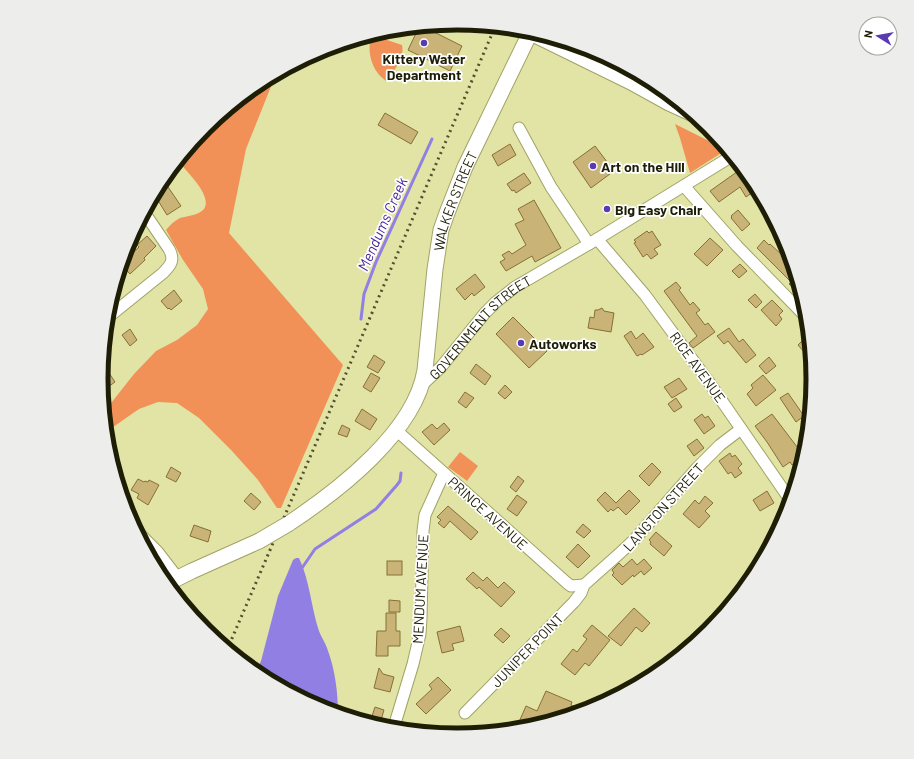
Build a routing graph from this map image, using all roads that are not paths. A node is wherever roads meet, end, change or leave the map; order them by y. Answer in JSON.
{"nodes":[{"id":1,"x":526,"y":37,"type":"edge"},
{"id":2,"x":558,"y":46,"type":"edge"},
{"id":3,"x":673,"y":105,"type":"edge"},
{"id":4,"x":518,"y":128,"type":"dead end"},
{"id":5,"x":728,"y":159,"type":"edge"},
{"id":6,"x":684,"y":186,"type":"junction"},
{"id":7,"x":148,"y":218,"type":"edge"},
{"id":8,"x":593,"y":242,"type":"junction"},
{"id":9,"x":800,"y":311,"type":"edge"},
{"id":10,"x":114,"y":313,"type":"edge"},
{"id":11,"x":423,"y":384,"type":"junction"},
{"id":12,"x":741,"y":429,"type":"junction"},
{"id":13,"x":396,"y":430,"type":"junction"},
{"id":14,"x":444,"y":473,"type":"junction"},
{"id":15,"x":787,"y":495,"type":"edge"},
{"id":16,"x":151,"y":547,"type":"edge"},
{"id":17,"x":170,"y":579,"type":"edge"},
{"id":18,"x":172,"y":583,"type":"edge"},
{"id":19,"x":584,"y":585,"type":"junction"},
{"id":20,"x":465,"y":713,"type":"dead end"},
{"id":21,"x":395,"y":723,"type":"edge"}],
"edges":[{"from":1,"to":11,"type":"main road","name":"WALKER STREET"},
{"from":2,"to":3,"type":"main road"},
{"from":4,"to":8,"type":"street","name":"RICE AVENUE"},
{"from":5,"to":6,"type":"street","name":"GOVERNMENT STREET"},
{"from":6,"to":8,"type":"street","name":"GOVERNMENT STREET"},
{"from":6,"to":9,"type":"street"},
{"from":7,"to":10,"type":"street"},
{"from":8,"to":11,"type":"street","name":"GOVERNMENT STREET"},
{"from":8,"to":12,"type":"street","name":"RICE AVENUE"},
{"from":11,"to":13,"type":"main road","name":"GOVERNMENT STREET"},
{"from":12,"to":15,"type":"street","name":"RICE AVENUE"},
{"from":12,"to":19,"type":"street","name":"LANGTON STREET"},
{"from":13,"to":14,"type":"street","name":"PRINCE AVENUE"},
{"from":13,"to":18,"type":"main road","name":"GOVERNMENT STREET","bridge":true},
{"from":14,"to":19,"type":"street","name":"PRINCE AVENUE"},
{"from":14,"to":21,"type":"street","name":"MENDUM AVENUE"},
{"from":16,"to":17,"type":"main road"},
{"from":19,"to":20,"type":"street","name":"JUNIPER POINT"}]}
